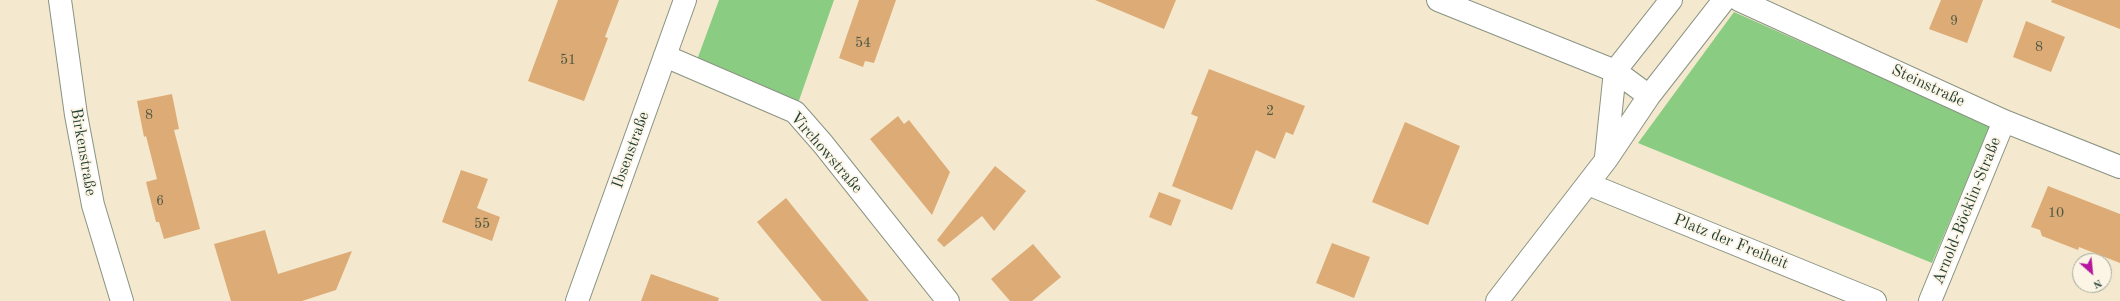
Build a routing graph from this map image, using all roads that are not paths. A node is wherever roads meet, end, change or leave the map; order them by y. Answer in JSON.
{"nodes":[{"id":1,"x":60,"y":0,"type":"edge"},
{"id":2,"x":685,"y":0,"type":"edge"},
{"id":3,"x":1438,"y":0,"type":"edge"},
{"id":4,"x":1671,"y":0,"type":"edge"},
{"id":5,"x":1724,"y":0,"type":"edge"},
{"id":6,"x":1740,"y":0,"type":"edge"},
{"id":7,"x":665,"y":56,"type":"junction"},
{"id":8,"x":1615,"y":71,"type":"junction"},
{"id":9,"x":1649,"y":96,"type":"junction"},
{"id":10,"x":2004,"y":121,"type":"junction"},
{"id":11,"x":1606,"y":160,"type":"junction"},
{"id":12,"x":2120,"y":167,"type":"edge"},
{"id":13,"x":1588,"y":184,"type":"junction"},
{"id":14,"x":122,"y":301,"type":"edge"},
{"id":15,"x":577,"y":301,"type":"edge"},
{"id":16,"x":948,"y":301,"type":"edge"},
{"id":17,"x":1498,"y":301,"type":"edge"},
{"id":18,"x":1875,"y":301,"type":"edge"},
{"id":19,"x":1930,"y":301,"type":"edge"}],
"edges":[{"from":1,"to":14,"type":"street","name":"Birkenstraße"},
{"from":2,"to":7,"type":"street","name":"Ibsenstraße"},
{"from":3,"to":8,"type":"street"},
{"from":4,"to":8,"type":"street"},
{"from":5,"to":9,"type":"street"},
{"from":6,"to":10,"type":"street","name":"Steinstraße"},
{"from":7,"to":15,"type":"street","name":"Ibsenstraße"},
{"from":7,"to":16,"type":"street","name":"Virchowstraße"},
{"from":8,"to":9,"type":"street"},
{"from":8,"to":11,"type":"street"},
{"from":9,"to":11,"type":"street"},
{"from":10,"to":12,"type":"street","name":"Steinstraße"},
{"from":10,"to":19,"type":"street","name":"Arnold-Böcklin-Straße"},
{"from":11,"to":13,"type":"street"},
{"from":13,"to":17,"type":"street"},
{"from":13,"to":18,"type":"street","name":"Platz der Freiheit"}]}
